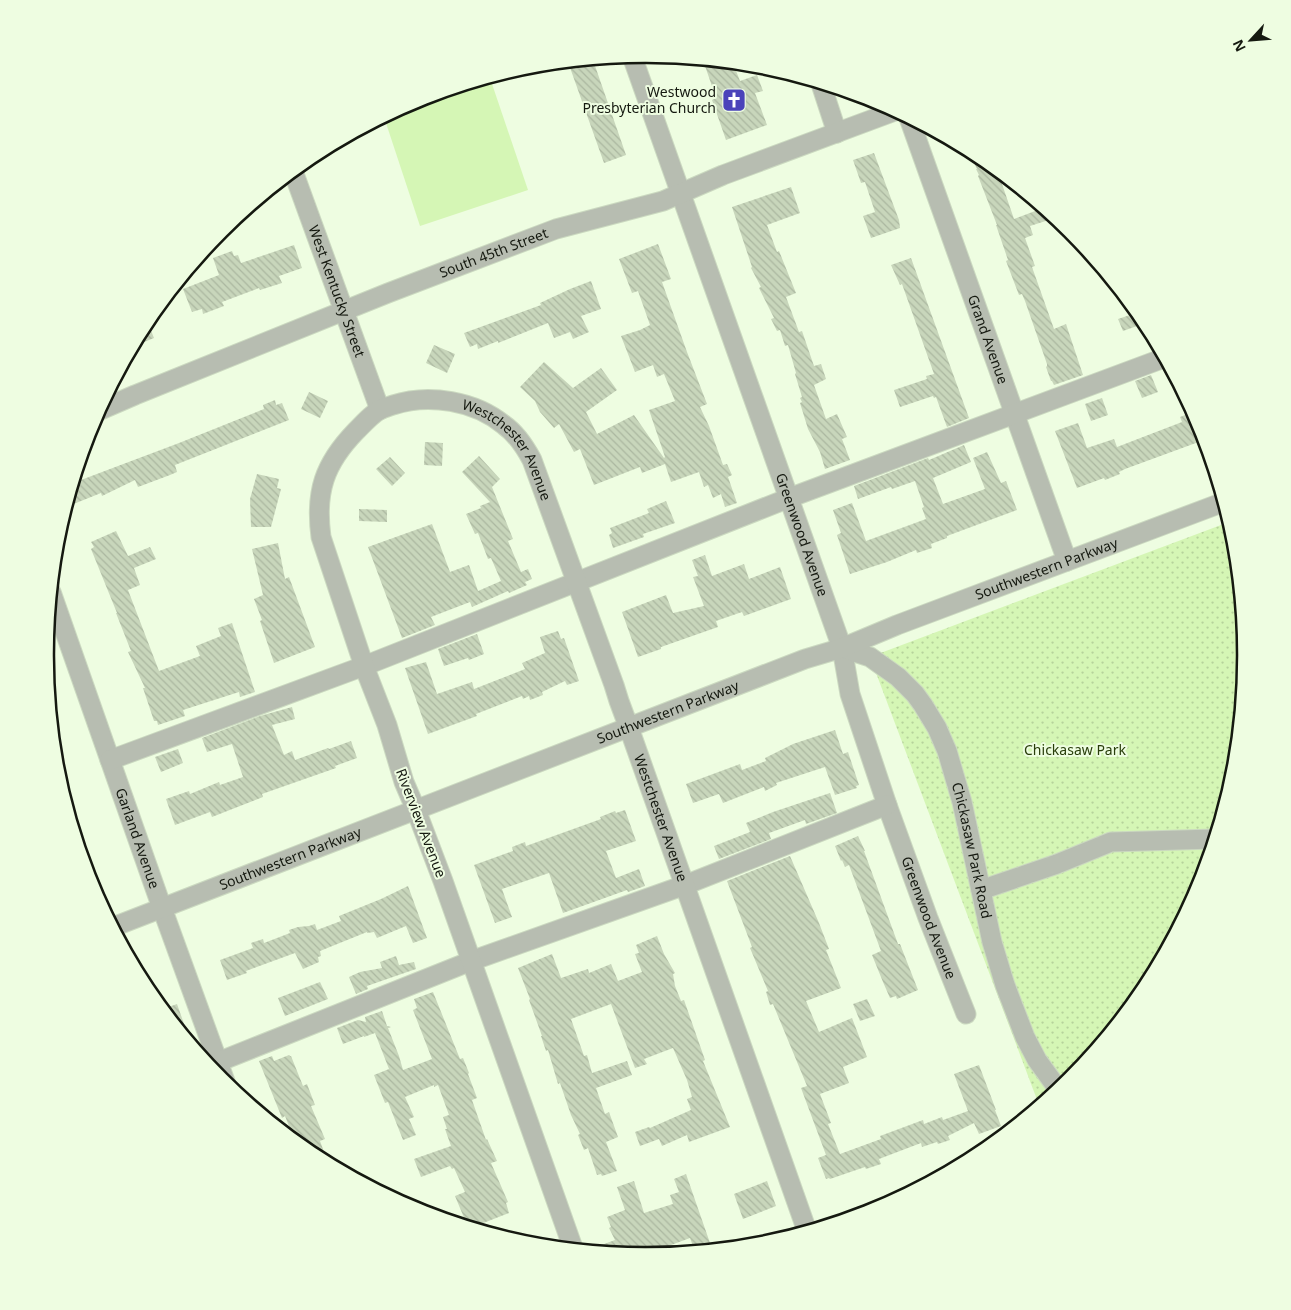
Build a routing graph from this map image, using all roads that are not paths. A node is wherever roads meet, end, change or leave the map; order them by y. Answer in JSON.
{"nodes":[{"id":1,"x":635,"y":64,"type":"edge"},
{"id":2,"x":823,"y":91,"type":"edge"},
{"id":3,"x":886,"y":114,"type":"edge"},
{"id":4,"x":912,"y":127,"type":"edge"},
{"id":5,"x":837,"y":133,"type":"junction"},
{"id":6,"x":296,"y":178,"type":"edge"},
{"id":7,"x":681,"y":193,"type":"junction"},
{"id":8,"x":344,"y":311,"type":"junction"},
{"id":9,"x":1159,"y":360,"type":"edge"},
{"id":10,"x":109,"y":406,"type":"edge"},
{"id":11,"x":380,"y":410,"type":"junction"},
{"id":12,"x":1015,"y":413,"type":"junction"},
{"id":13,"x":789,"y":498,"type":"junction"},
{"id":14,"x":1218,"y":504,"type":"edge"},
{"id":15,"x":1067,"y":561,"type":"junction"},
{"id":16,"x":577,"y":581,"type":"junction"},
{"id":17,"x":56,"y":606,"type":"edge"},
{"id":18,"x":842,"y":648,"type":"junction"},
{"id":19,"x":364,"y":666,"type":"junction"},
{"id":20,"x":629,"y":728,"type":"junction"},
{"id":21,"x":110,"y":760,"type":"junction"},
{"id":22,"x":886,"y":805,"type":"junction"},
{"id":23,"x":416,"y":810,"type":"junction"},
{"id":24,"x":1208,"y":839,"type":"edge"},
{"id":25,"x":685,"y":885,"type":"junction"},
{"id":26,"x":981,"y":890,"type":"junction"},
{"id":27,"x":162,"y":908,"type":"junction"},
{"id":28,"x":119,"y":925,"type":"edge"},
{"id":29,"x":471,"y":961,"type":"junction"},
{"id":30,"x":966,"y":1014,"type":"dead end"},
{"id":31,"x":218,"y":1062,"type":"joint"},
{"id":32,"x":1054,"y":1083,"type":"edge"},
{"id":33,"x":805,"y":1225,"type":"edge"},
{"id":34,"x":571,"y":1242,"type":"edge"}],
"edges":[{"from":1,"to":7,"type":"street","name":"Greenwood Avenue"},
{"from":2,"to":5,"type":"street"},
{"from":3,"to":5,"type":"street","name":"South 45th Street"},
{"from":4,"to":12,"type":"street","name":"Grand Avenue"},
{"from":5,"to":7,"type":"street","name":"South 45th Street"},
{"from":6,"to":8,"type":"street","name":"West Kentucky Street"},
{"from":7,"to":8,"type":"street","name":"South 45th Street"},
{"from":7,"to":13,"type":"street","name":"Greenwood Avenue"},
{"from":8,"to":10,"type":"street","name":"South 45th Street"},
{"from":8,"to":11,"type":"street","name":"West Kentucky Street"},
{"from":9,"to":12,"type":"street"},
{"from":11,"to":16,"type":"street","name":"Westchester Avenue"},
{"from":11,"to":19,"type":"street","name":"Riverview Avenue"},
{"from":12,"to":13,"type":"street"},
{"from":12,"to":15,"type":"street","name":"Grand Avenue"},
{"from":13,"to":16,"type":"street"},
{"from":13,"to":18,"type":"street","name":"Greenwood Avenue"},
{"from":14,"to":15,"type":"street","name":"Southwestern Parkway"},
{"from":15,"to":18,"type":"street","name":"Southwestern Parkway"},
{"from":16,"to":19,"type":"street"},
{"from":16,"to":20,"type":"street","name":"Westchester Avenue"},
{"from":17,"to":21,"type":"street","name":"Garland Avenue"},
{"from":18,"to":20,"type":"street","name":"Southwestern Parkway"},
{"from":18,"to":22,"type":"street","name":"Greenwood Avenue"},
{"from":18,"to":26,"type":"street","name":"Chickasaw Park Road"},
{"from":19,"to":21,"type":"street"},
{"from":19,"to":23,"type":"street","name":"Riverview Avenue"},
{"from":20,"to":23,"type":"street","name":"Southwestern Parkway"},
{"from":20,"to":25,"type":"street","name":"Westchester Avenue"},
{"from":21,"to":27,"type":"street","name":"Garland Avenue"},
{"from":22,"to":25,"type":"street"},
{"from":22,"to":30,"type":"street","name":"Greenwood Avenue"},
{"from":23,"to":27,"type":"street","name":"Southwestern Parkway"},
{"from":23,"to":29,"type":"street","name":"Riverview Avenue"},
{"from":24,"to":26,"type":"street"},
{"from":25,"to":29,"type":"street"},
{"from":25,"to":33,"type":"street","name":"Westchester Avenue"},
{"from":26,"to":32,"type":"street","name":"Chickasaw Park Road"},
{"from":27,"to":28,"type":"street","name":"Southwestern Parkway"},
{"from":27,"to":31,"type":"street","name":"Garland Avenue"},
{"from":29,"to":31,"type":"street"},
{"from":29,"to":34,"type":"street","name":"Riverview Avenue"}]}
